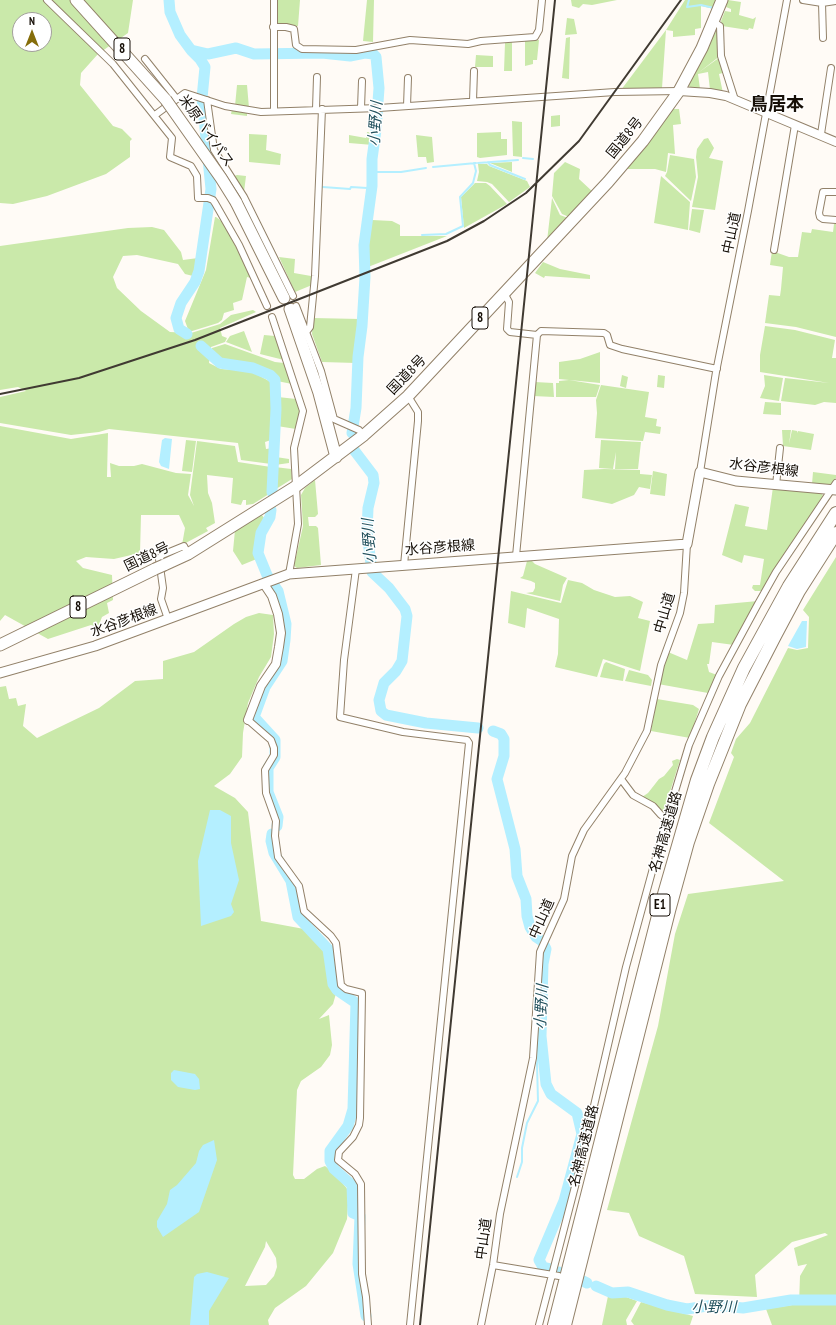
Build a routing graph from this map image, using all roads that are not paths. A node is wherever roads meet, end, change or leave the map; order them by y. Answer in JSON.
{"nodes":[{"id":1,"x":48,"y":0,"type":"edge"},
{"id":2,"x":76,"y":0,"type":"edge"},
{"id":3,"x":274,"y":0,"type":"edge"},
{"id":4,"x":542,"y":0,"type":"edge"},
{"id":5,"x":722,"y":0,"type":"edge"},
{"id":6,"x":787,"y":0,"type":"edge"},
{"id":7,"x":803,"y":0,"type":"edge"},
{"id":8,"x":836,"y":2,"type":"edge"},
{"id":9,"x":822,"y":3,"type":"junction"},
{"id":10,"x":714,"y":22,"type":"junction"},
{"id":11,"x":273,"y":27,"type":"junction"},
{"id":12,"x":823,"y":38,"type":"dead end"},
{"id":13,"x":145,"y":59,"type":"dead end"},
{"id":14,"x":831,"y":68,"type":"dead end"},
{"id":15,"x":474,"y":71,"type":"dead end"},
{"id":16,"x":317,"y":77,"type":"dead end"},
{"id":17,"x":408,"y":78,"type":"dead end"},
{"id":18,"x":362,"y":80,"type":"dead end"},
{"id":19,"x":679,"y":91,"type":"junction"},
{"id":20,"x":171,"y":99,"type":"junction"},
{"id":21,"x":207,"y":100,"type":"junction"},
{"id":22,"x":735,"y":100,"type":"junction"},
{"id":23,"x":473,"y":101,"type":"junction"},
{"id":24,"x":407,"y":106,"type":"junction"},
{"id":25,"x":361,"y":108,"type":"junction"},
{"id":26,"x":319,"y":109,"type":"junction"},
{"id":27,"x":274,"y":111,"type":"junction"},
{"id":28,"x":765,"y":113,"type":"junction"},
{"id":29,"x":155,"y":115,"type":"junction"},
{"id":30,"x":795,"y":125,"type":"junction"},
{"id":31,"x":821,"y":134,"type":"junction"},
{"id":32,"x":836,"y":142,"type":"edge"},
{"id":33,"x":836,"y":192,"type":"edge"},
{"id":34,"x":836,"y":220,"type":"edge"},
{"id":35,"x":774,"y":250,"type":"dead end"},
{"id":36,"x":504,"y":293,"type":"junction"},
{"id":37,"x":288,"y":297,"type":"joint"},
{"id":38,"x":267,"y":306,"type":"tunnel mouth"},
{"id":39,"x":293,"y":308,"type":"joint"},
{"id":40,"x":272,"y":316,"type":"tunnel mouth"},
{"id":41,"x":307,"y":331,"type":"junction"},
{"id":42,"x":538,"y":335,"type":"junction"},
{"id":43,"x":717,"y":369,"type":"junction"},
{"id":44,"x":408,"y":396,"type":"junction"},
{"id":45,"x":356,"y":430,"type":"junction"},
{"id":46,"x":780,"y":448,"type":"dead end"},
{"id":47,"x":336,"y":457,"type":"junction"},
{"id":48,"x":700,"y":472,"type":"junction"},
{"id":49,"x":776,"y":485,"type":"junction"},
{"id":50,"x":295,"y":487,"type":"junction"},
{"id":51,"x":834,"y":487,"type":"edge"},
{"id":52,"x":836,"y":513,"type":"edge"},
{"id":53,"x":836,"y":533,"type":"edge"},
{"id":54,"x":687,"y":544,"type":"junction"},
{"id":55,"x":188,"y":554,"type":"junction"},
{"id":56,"x":516,"y":556,"type":"junction"},
{"id":57,"x":404,"y":565,"type":"junction"},
{"id":58,"x":356,"y":569,"type":"junction"},
{"id":59,"x":289,"y":574,"type":"junction"},
{"id":60,"x":269,"y":582,"type":"junction"},
{"id":61,"x":168,"y":619,"type":"junction"},
{"id":62,"x":0,"y":645,"type":"edge"},
{"id":63,"x":0,"y":673,"type":"edge"},
{"id":64,"x":248,"y":720,"type":"joint"},
{"id":65,"x":620,"y":779,"type":"junction"},
{"id":66,"x":666,"y":819,"type":"junction"},
{"id":67,"x":493,"y":1265,"type":"junction"},
{"id":68,"x":552,"y":1274,"type":"junction"},
{"id":69,"x":559,"y":1276,"type":"dead end"},
{"id":70,"x":368,"y":1325,"type":"edge"},
{"id":71,"x":410,"y":1325,"type":"edge"},
{"id":72,"x":481,"y":1325,"type":"edge"},
{"id":73,"x":539,"y":1325,"type":"edge"},
{"id":74,"x":554,"y":1325,"type":"edge"},
{"id":75,"x":565,"y":1325,"type":"edge"}],
"edges":[{"from":1,"to":29,"type":"street"},
{"from":2,"to":20,"type":"highway","name":"米原バイパス","number":"8"},
{"from":3,"to":11,"type":"street"},
{"from":4,"to":11,"type":"street"},
{"from":5,"to":10,"type":"highway","name":"国道8号","number":"8"},
{"from":6,"to":28,"type":"street","name":"中山道"},
{"from":7,"to":9,"type":"street"},
{"from":8,"to":9,"type":"street"},
{"from":9,"to":12,"type":"street"},
{"from":10,"to":19,"type":"highway","name":"国道8号","number":"8"},
{"from":10,"to":22,"type":"street"},
{"from":11,"to":27,"type":"street"},
{"from":13,"to":20,"type":"street"},
{"from":14,"to":31,"type":"street"},
{"from":15,"to":23,"type":"street"},
{"from":16,"to":26,"type":"street"},
{"from":17,"to":24,"type":"street"},
{"from":18,"to":25,"type":"street"},
{"from":19,"to":22,"type":"street"},
{"from":19,"to":23,"type":"street"},
{"from":19,"to":36,"type":"highway","name":"国道8号","number":"8"},
{"from":20,"to":21,"type":"street"},
{"from":20,"to":29,"type":"street"},
{"from":20,"to":37,"type":"highway","name":"米原バイパス","number":"8","bridge":true},
{"from":21,"to":27,"type":"street"},
{"from":21,"to":37,"type":"street"},
{"from":22,"to":28,"type":"street"},
{"from":23,"to":24,"type":"street"},
{"from":24,"to":25,"type":"street"},
{"from":25,"to":26,"type":"street"},
{"from":26,"to":27,"type":"street"},
{"from":26,"to":41,"type":"street"},
{"from":28,"to":30,"type":"street"},
{"from":28,"to":43,"type":"street","name":"中山道"},
{"from":29,"to":38,"type":"street"},
{"from":30,"to":31,"type":"street"},
{"from":30,"to":35,"type":"street"},
{"from":31,"to":32,"type":"street"},
{"from":33,"to":34,"type":"street"},
{"from":36,"to":42,"type":"street"},
{"from":36,"to":44,"type":"highway","name":"国道8号","number":"8"},
{"from":39,"to":41,"type":"street"},
{"from":39,"to":47,"type":"highway"},
{"from":40,"to":50,"type":"street"},
{"from":41,"to":45,"type":"street"},
{"from":42,"to":43,"type":"street"},
{"from":42,"to":56,"type":"street"},
{"from":43,"to":48,"type":"street","name":"中山道"},
{"from":44,"to":45,"type":"highway","name":"国道8号","number":"8"},
{"from":44,"to":57,"type":"street"},
{"from":45,"to":47,"type":"highway","name":"国道8号","number":"8"},
{"from":46,"to":49,"type":"street"},
{"from":47,"to":50,"type":"highway","name":"国道8号","number":"8"},
{"from":48,"to":49,"type":"main road","name":"水谷彦根線"},
{"from":48,"to":54,"type":"main road"},
{"from":49,"to":51,"type":"main road","name":"水谷彦根線"},
{"from":50,"to":55,"type":"highway","name":"国道8号","number":"8"},
{"from":50,"to":59,"type":"street"},
{"from":51,"to":66,"type":"street"},
{"from":52,"to":74,"type":"highway","name":"名神高速道路","number":"E1"},
{"from":53,"to":75,"type":"highway","name":"名神高速道路","number":"E1"},
{"from":54,"to":56,"type":"main road","name":"水谷彦根線"},
{"from":54,"to":65,"type":"street","name":"中山道"},
{"from":55,"to":61,"type":"street"},
{"from":55,"to":62,"type":"highway","name":"国道8号","number":"8"},
{"from":56,"to":57,"type":"main road","name":"水谷彦根線"},
{"from":57,"to":58,"type":"main road","name":"水谷彦根線"},
{"from":58,"to":59,"type":"main road","name":"水谷彦根線"},
{"from":58,"to":71,"type":"street"},
{"from":59,"to":60,"type":"main road","name":"水谷彦根線"},
{"from":60,"to":61,"type":"main road","name":"水谷彦根線"},
{"from":60,"to":64,"type":"street"},
{"from":61,"to":63,"type":"main road","name":"水谷彦根線"},
{"from":64,"to":70,"type":"street"},
{"from":65,"to":66,"type":"street"},
{"from":65,"to":67,"type":"street","name":"中山道"},
{"from":66,"to":68,"type":"street"},
{"from":67,"to":68,"type":"street"},
{"from":67,"to":72,"type":"street","name":"中山道"},
{"from":68,"to":69,"type":"street"},
{"from":68,"to":73,"type":"street"}]}
